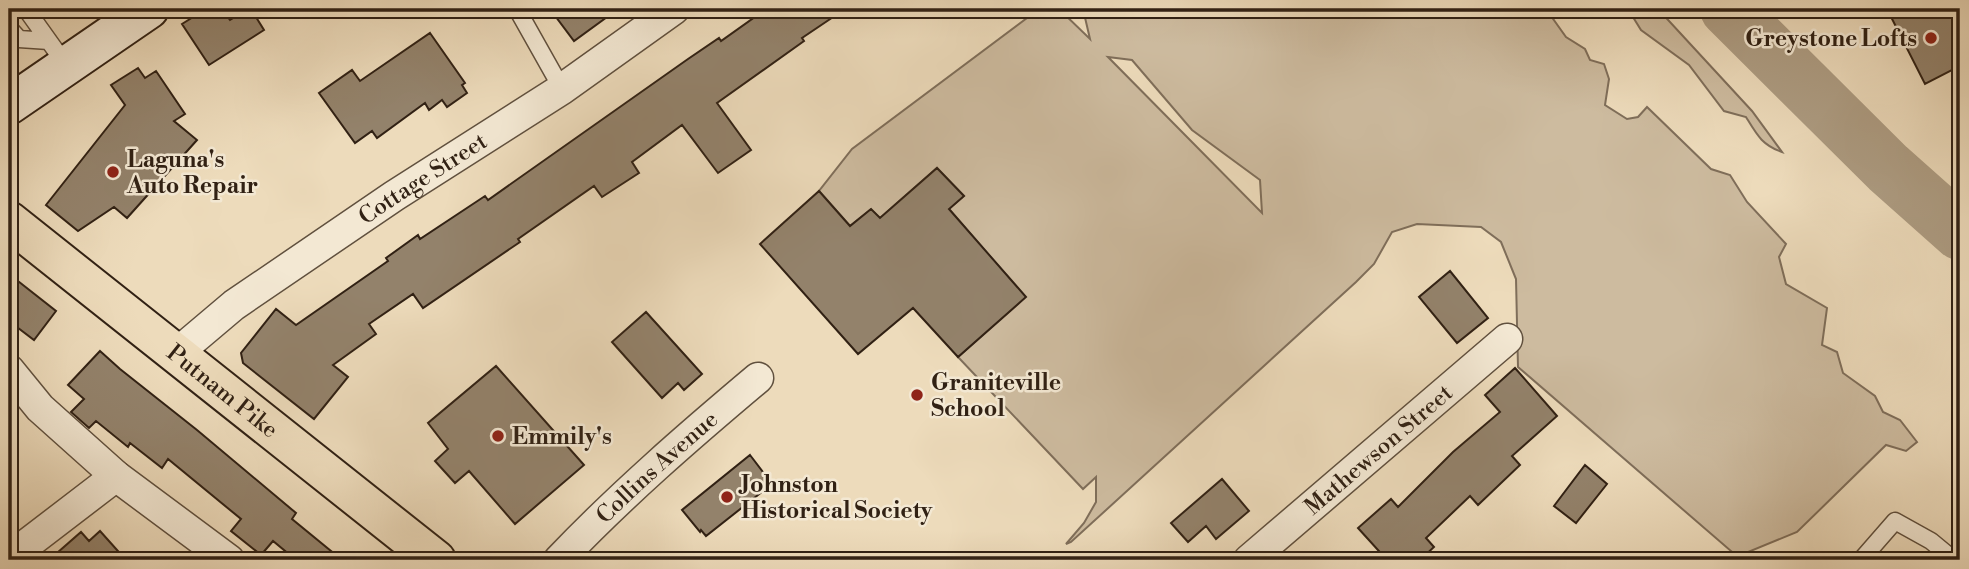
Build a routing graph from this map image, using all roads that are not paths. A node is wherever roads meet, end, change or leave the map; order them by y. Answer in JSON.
{"nodes":[{"id":1,"x":26,"y":9,"type":"edge"},
{"id":2,"x":149,"y":9,"type":"edge"},
{"id":3,"x":517,"y":9,"type":"edge"},
{"id":4,"x":674,"y":9,"type":"edge"},
{"id":5,"x":9,"y":28,"type":"edge"},
{"id":6,"x":58,"y":53,"type":"junction"},
{"id":7,"x":562,"y":89,"type":"junction"},
{"id":8,"x":9,"y":105,"type":"edge"},
{"id":9,"x":9,"y":221,"type":"edge"},
{"id":10,"x":1507,"y":339,"type":"dead end"},
{"id":11,"x":176,"y":354,"type":"junction"},
{"id":12,"x":9,"y":370,"type":"edge"},
{"id":13,"x":758,"y":378,"type":"dead end"},
{"id":14,"x":116,"y":476,"type":"junction"},
{"id":15,"x":9,"y":558,"type":"edge"},
{"id":16,"x":229,"y":560,"type":"edge"},
{"id":17,"x":436,"y":560,"type":"edge"},
{"id":18,"x":559,"y":560,"type":"edge"},
{"id":19,"x":1250,"y":560,"type":"edge"},
{"id":20,"x":1861,"y":560,"type":"edge"},
{"id":21,"x":1954,"y":560,"type":"edge"}],
"edges":[{"from":1,"to":6,"type":"lane"},
{"from":2,"to":6,"type":"street"},
{"from":3,"to":7,"type":"lane"},
{"from":4,"to":7,"type":"street","name":"Cottage Street"},
{"from":5,"to":6,"type":"lane"},
{"from":6,"to":8,"type":"street"},
{"from":7,"to":11,"type":"street","name":"Cottage Street"},
{"from":9,"to":11,"type":"main road","name":"Putnam Pike"},
{"from":10,"to":19,"type":"street","name":"Mathewson Street"},
{"from":11,"to":17,"type":"main road","name":"Putnam Pike"},
{"from":12,"to":14,"type":"street"},
{"from":13,"to":18,"type":"street","name":"Collins Avenue"},
{"from":14,"to":15,"type":"street"},
{"from":14,"to":16,"type":"street"},
{"from":20,"to":21,"type":"lane"}]}
